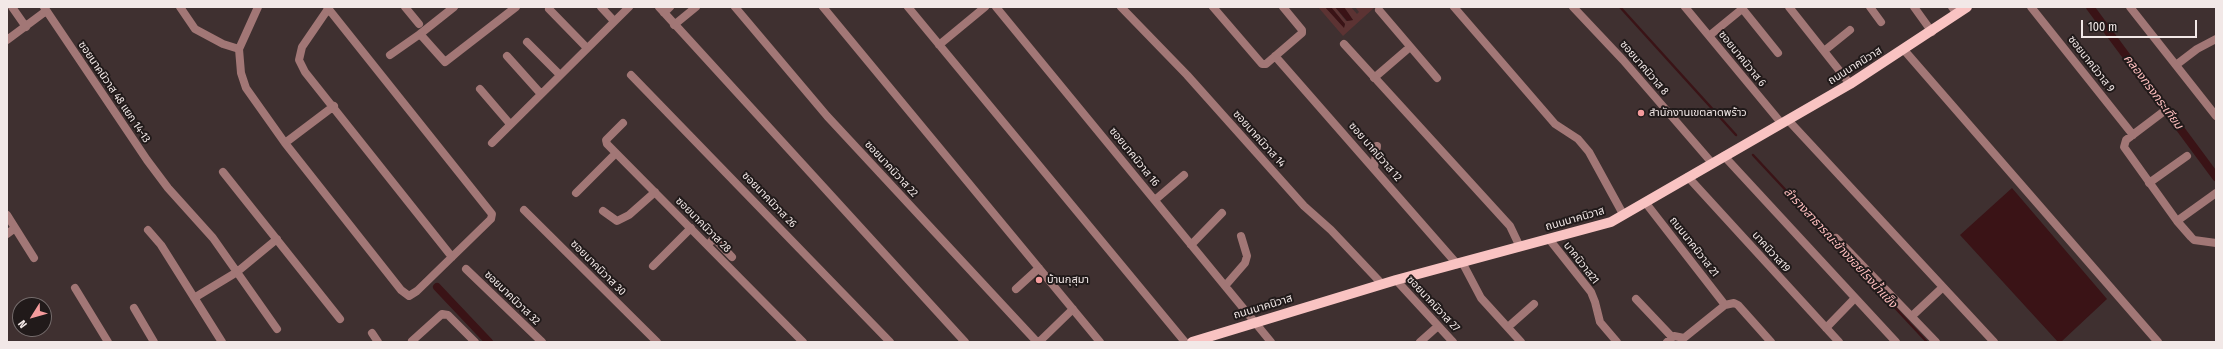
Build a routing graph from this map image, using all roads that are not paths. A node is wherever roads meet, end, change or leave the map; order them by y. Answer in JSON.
{"nodes":[{"id":1,"x":12,"y":7,"type":"edge"},
{"id":2,"x":180,"y":7,"type":"edge"},
{"id":3,"x":258,"y":7,"type":"edge"},
{"id":4,"x":405,"y":7,"type":"edge"},
{"id":5,"x":454,"y":7,"type":"edge"},
{"id":6,"x":516,"y":7,"type":"edge"},
{"id":7,"x":601,"y":7,"type":"edge"},
{"id":8,"x":629,"y":7,"type":"edge"},
{"id":9,"x":696,"y":7,"type":"edge"},
{"id":10,"x":735,"y":7,"type":"edge"},
{"id":11,"x":823,"y":7,"type":"edge"},
{"id":12,"x":908,"y":7,"type":"edge"},
{"id":13,"x":985,"y":7,"type":"edge"},
{"id":14,"x":996,"y":7,"type":"edge"},
{"id":15,"x":1121,"y":7,"type":"edge"},
{"id":16,"x":1213,"y":7,"type":"edge"},
{"id":17,"x":1283,"y":7,"type":"edge"},
{"id":18,"x":1454,"y":7,"type":"edge"},
{"id":19,"x":1573,"y":7,"type":"edge"},
{"id":20,"x":1685,"y":7,"type":"edge"},
{"id":21,"x":1789,"y":7,"type":"edge"},
{"id":22,"x":1870,"y":7,"type":"edge"},
{"id":23,"x":1914,"y":7,"type":"edge"},
{"id":24,"x":1967,"y":7,"type":"edge"},
{"id":25,"x":2031,"y":7,"type":"edge"},
{"id":26,"x":2130,"y":7,"type":"edge"},
{"id":27,"x":327,"y":8,"type":"edge"},
{"id":28,"x":1742,"y":8,"type":"edge"},
{"id":29,"x":45,"y":9,"type":"edge"},
{"id":30,"x":549,"y":9,"type":"dead end"},
{"id":31,"x":665,"y":9,"type":"edge"},
{"id":32,"x":1379,"y":10,"type":"dead end"},
{"id":33,"x":1954,"y":11,"type":"edge"},
{"id":34,"x":614,"y":22,"type":"junction"},
{"id":35,"x":1881,"y":22,"type":"dead end"},
{"id":36,"x":419,"y":24,"type":"dead end"},
{"id":37,"x":674,"y":25,"type":"junction"},
{"id":38,"x":26,"y":27,"type":"junction"},
{"id":39,"x":1850,"y":30,"type":"dead end"},
{"id":40,"x":1932,"y":32,"type":"junction"},
{"id":41,"x":420,"y":34,"type":"junction"},
{"id":42,"x":1709,"y":36,"type":"junction"},
{"id":43,"x":2216,"y":39,"type":"edge"},
{"id":44,"x":7,"y":40,"type":"edge"},
{"id":45,"x":527,"y":42,"type":"dead end"},
{"id":46,"x":1344,"y":44,"type":"dead end"},
{"id":47,"x":939,"y":45,"type":"junction"},
{"id":48,"x":1410,"y":47,"type":"junction"},
{"id":49,"x":587,"y":48,"type":"junction"},
{"id":50,"x":239,"y":49,"type":"junction"},
{"id":51,"x":1904,"y":50,"type":"junction"},
{"id":52,"x":1824,"y":51,"type":"junction"},
{"id":53,"x":1778,"y":53,"type":"dead end"},
{"id":54,"x":390,"y":55,"type":"dead end"},
{"id":55,"x":507,"y":56,"type":"dead end"},
{"id":56,"x":1275,"y":56,"type":"junction"},
{"id":57,"x":2176,"y":65,"type":"junction"},
{"id":58,"x":560,"y":75,"type":"junction"},
{"id":59,"x":631,"y":76,"type":"dead end"},
{"id":60,"x":1374,"y":78,"type":"junction"},
{"id":61,"x":1437,"y":78,"type":"dead end"},
{"id":62,"x":1850,"y":84,"type":"junction"},
{"id":63,"x":480,"y":89,"type":"dead end"},
{"id":64,"x":541,"y":94,"type":"junction"},
{"id":65,"x":334,"y":106,"type":"junction"},
{"id":66,"x":2163,"y":112,"type":"dead end"},
{"id":67,"x":2216,"y":116,"type":"edge"},
{"id":68,"x":1785,"y":122,"type":"junction"},
{"id":69,"x":623,"y":123,"type":"dead end"},
{"id":70,"x":510,"y":124,"type":"junction"},
{"id":71,"x":2133,"y":135,"type":"junction"},
{"id":72,"x":285,"y":143,"type":"junction"},
{"id":73,"x":492,"y":143,"type":"dead end"},
{"id":74,"x":1377,"y":146,"type":"dead end"},
{"id":75,"x":616,"y":153,"type":"junction"},
{"id":76,"x":1724,"y":156,"type":"junction"},
{"id":77,"x":2187,"y":156,"type":"dead end"},
{"id":78,"x":1712,"y":163,"type":"junction"},
{"id":79,"x":1374,"y":168,"type":"junction"},
{"id":80,"x":223,"y":172,"type":"dead end"},
{"id":81,"x":1184,"y":174,"type":"dead end"},
{"id":82,"x":1688,"y":177,"type":"junction"},
{"id":83,"x":2149,"y":184,"type":"junction"},
{"id":84,"x":655,"y":192,"type":"junction"},
{"id":85,"x":576,"y":193,"type":"dead end"},
{"id":86,"x":2216,"y":193,"type":"edge"},
{"id":87,"x":1155,"y":200,"type":"junction"},
{"id":88,"x":1645,"y":202,"type":"junction"},
{"id":89,"x":524,"y":210,"type":"dead end"},
{"id":90,"x":603,"y":211,"type":"dead end"},
{"id":91,"x":1222,"y":213,"type":"dead end"},
{"id":92,"x":1623,"y":214,"type":"junction"},
{"id":93,"x":7,"y":215,"type":"edge"},
{"id":94,"x":2177,"y":221,"type":"junction"},
{"id":95,"x":15,"y":228,"type":"junction"},
{"id":96,"x":691,"y":228,"type":"junction"},
{"id":97,"x":148,"y":230,"type":"dead end"},
{"id":98,"x":7,"y":234,"type":"edge"},
{"id":99,"x":1241,"y":236,"type":"dead end"},
{"id":100,"x":1836,"y":238,"type":"dead end"},
{"id":101,"x":276,"y":239,"type":"junction"},
{"id":102,"x":1549,"y":239,"type":"junction"},
{"id":103,"x":2216,"y":242,"type":"edge"},
{"id":104,"x":708,"y":245,"type":"junction"},
{"id":105,"x":1191,"y":245,"type":"junction"},
{"id":106,"x":1520,"y":247,"type":"junction"},
{"id":107,"x":452,"y":257,"type":"junction"},
{"id":108,"x":732,"y":257,"type":"dead end"},
{"id":109,"x":34,"y":258,"type":"dead end"},
{"id":110,"x":1460,"y":263,"type":"junction"},
{"id":111,"x":653,"y":266,"type":"dead end"},
{"id":112,"x":1039,"y":268,"type":"junction"},
{"id":113,"x":466,"y":269,"type":"dead end"},
{"id":114,"x":237,"y":272,"type":"junction"},
{"id":115,"x":1396,"y":280,"type":"junction"},
{"id":116,"x":1382,"y":284,"type":"junction"},
{"id":117,"x":1225,"y":286,"type":"junction"},
{"id":118,"x":1943,"y":287,"type":"junction"},
{"id":119,"x":75,"y":288,"type":"dead end"},
{"id":120,"x":1016,"y":289,"type":"dead end"},
{"id":121,"x":194,"y":298,"type":"junction"},
{"id":122,"x":1854,"y":298,"type":"junction"},
{"id":123,"x":1636,"y":299,"type":"dead end"},
{"id":124,"x":1534,"y":304,"type":"dead end"},
{"id":125,"x":1726,"y":305,"type":"junction"},
{"id":126,"x":134,"y":308,"type":"dead end"},
{"id":127,"x":1073,"y":309,"type":"junction"},
{"id":128,"x":1912,"y":316,"type":"junction"},
{"id":129,"x":340,"y":319,"type":"dead end"},
{"id":130,"x":1254,"y":322,"type":"junction"},
{"id":131,"x":1438,"y":326,"type":"junction"},
{"id":132,"x":1508,"y":328,"type":"junction"},
{"id":133,"x":1826,"y":328,"type":"junction"},
{"id":134,"x":277,"y":329,"type":"dead end"},
{"id":135,"x":372,"y":333,"type":"dead end"},
{"id":136,"x":1669,"y":340,"type":"edge"},
{"id":137,"x":1686,"y":340,"type":"edge"},
{"id":138,"x":412,"y":341,"type":"dead end"},
{"id":139,"x":108,"y":342,"type":"edge"},
{"id":140,"x":154,"y":342,"type":"edge"},
{"id":141,"x":222,"y":342,"type":"edge"},
{"id":142,"x":378,"y":342,"type":"edge"},
{"id":143,"x":475,"y":342,"type":"edge"},
{"id":144,"x":542,"y":342,"type":"edge"},
{"id":145,"x":657,"y":342,"type":"edge"},
{"id":146,"x":803,"y":342,"type":"edge"},
{"id":147,"x":890,"y":342,"type":"edge"},
{"id":148,"x":965,"y":342,"type":"edge"},
{"id":149,"x":1038,"y":342,"type":"edge"},
{"id":150,"x":1100,"y":342,"type":"edge"},
{"id":151,"x":1186,"y":342,"type":"edge"},
{"id":152,"x":1192,"y":342,"type":"edge"},
{"id":153,"x":1271,"y":342,"type":"edge"},
{"id":154,"x":1420,"y":342,"type":"edge"},
{"id":155,"x":1453,"y":342,"type":"edge"},
{"id":156,"x":1521,"y":342,"type":"edge"},
{"id":157,"x":1617,"y":342,"type":"edge"},
{"id":158,"x":1771,"y":342,"type":"edge"},
{"id":159,"x":1839,"y":342,"type":"edge"},
{"id":160,"x":1896,"y":342,"type":"edge"},
{"id":161,"x":1936,"y":342,"type":"edge"},
{"id":162,"x":1994,"y":342,"type":"edge"},
{"id":163,"x":2158,"y":342,"type":"edge"}],
"edges":[{"from":1,"to":38,"type":"street"},
{"from":2,"to":50,"type":"street"},
{"from":3,"to":50,"type":"street"},
{"from":4,"to":36,"type":"street"},
{"from":5,"to":41,"type":"street"},
{"from":6,"to":41,"type":"street"},
{"from":7,"to":34,"type":"street"},
{"from":8,"to":34,"type":"street"},
{"from":9,"to":37,"type":"street"},
{"from":10,"to":149,"type":"street","name":"ซอยนาคนิวาส 22"},
{"from":11,"to":112,"type":"street"},
{"from":12,"to":47,"type":"street"},
{"from":13,"to":47,"type":"street"},
{"from":14,"to":87,"type":"street","name":"ซอยนาคนิวาส 16"},
{"from":15,"to":116,"type":"street","name":"ซอยนาคนิวาส 14"},
{"from":16,"to":56,"type":"street"},
{"from":17,"to":56,"type":"street"},
{"from":18,"to":92,"type":"street"},
{"from":19,"to":78,"type":"street","name":"ซอยนาคนิวาส 8"},
{"from":20,"to":42,"type":"street","name":"ซอยนาคนิวาส 6"},
{"from":21,"to":52,"type":"street"},
{"from":22,"to":35,"type":"street"},
{"from":23,"to":40,"type":"street"},
{"from":24,"to":33,"type":"main road","name":"ถนนนาคนิวาส"},
{"from":25,"to":71,"type":"street","name":"ซอยนาคนิวาส 9"},
{"from":26,"to":57,"type":"street"},
{"from":27,"to":65,"type":"street"},
{"from":27,"to":107,"type":"street"},
{"from":28,"to":42,"type":"street"},
{"from":28,"to":53,"type":"street"},
{"from":29,"to":38,"type":"street"},
{"from":29,"to":114,"type":"street","name":"ซอยนาคนิวาส 48 แยก 14-13"},
{"from":30,"to":49,"type":"street"},
{"from":31,"to":37,"type":"street"},
{"from":32,"to":48,"type":"street"},
{"from":33,"to":40,"type":"main road","name":"ถนนนาคนิวาส"},
{"from":34,"to":49,"type":"street"},
{"from":37,"to":148,"type":"street"},
{"from":38,"to":44,"type":"street"},
{"from":39,"to":52,"type":"street"},
{"from":40,"to":51,"type":"main road","name":"ถนนนาคนิวาส"},
{"from":41,"to":54,"type":"street"},
{"from":42,"to":68,"type":"street","name":"ซอยนาคนิวาส 6"},
{"from":43,"to":57,"type":"street"},
{"from":45,"to":58,"type":"street"},
{"from":46,"to":60,"type":"street"},
{"from":47,"to":151,"type":"street"},
{"from":48,"to":60,"type":"street"},
{"from":48,"to":61,"type":"street"},
{"from":49,"to":58,"type":"street"},
{"from":50,"to":72,"type":"street"},
{"from":51,"to":62,"type":"main road","name":"ถนนนาคนิวาส"},
{"from":51,"to":163,"type":"street"},
{"from":52,"to":62,"type":"street"},
{"from":55,"to":64,"type":"street"},
{"from":56,"to":79,"type":"street","name":"ซอย นาคนิวาส 12"},
{"from":57,"to":67,"type":"street"},
{"from":58,"to":64,"type":"street"},
{"from":59,"to":147,"type":"street","name":"ซอยนาคนิวาส 26"},
{"from":60,"to":106,"type":"street"},
{"from":62,"to":68,"type":"main road","name":"ถนนนาคนิวาส"},
{"from":63,"to":70,"type":"street"},
{"from":64,"to":70,"type":"street"},
{"from":65,"to":72,"type":"street"},
{"from":65,"to":107,"type":"street"},
{"from":66,"to":71,"type":"street"},
{"from":68,"to":76,"type":"main road","name":"ถนนนาคนิวาส"},
{"from":68,"to":118,"type":"street","name":"ซอยนาคนิวาส 6"},
{"from":69,"to":75,"type":"street","name":"ซอยนาคนิวาส 28"},
{"from":70,"to":73,"type":"street"},
{"from":71,"to":83,"type":"street"},
{"from":72,"to":107,"type":"street"},
{"from":74,"to":79,"type":"street"},
{"from":75,"to":84,"type":"street","name":"ซอยนาคนิวาส 28"},
{"from":75,"to":85,"type":"street"},
{"from":76,"to":78,"type":"main road","name":"ถนนนาคนิวาส"},
{"from":76,"to":122,"type":"street"},
{"from":77,"to":83,"type":"street"},
{"from":78,"to":82,"type":"main road","name":"ถนนนาคนิวาส"},
{"from":79,"to":110,"type":"street","name":"ซอย นาคนิวาส 12"},
{"from":80,"to":101,"type":"street"},
{"from":81,"to":87,"type":"street"},
{"from":82,"to":88,"type":"main road","name":"ถนนนาคนิวาส"},
{"from":82,"to":133,"type":"street","name":"นาคนิวาส19"},
{"from":83,"to":94,"type":"street"},
{"from":84,"to":90,"type":"street"},
{"from":84,"to":96,"type":"street","name":"ซอยนาคนิวาส 28"},
{"from":86,"to":94,"type":"street"},
{"from":87,"to":105,"type":"street","name":"ซอยนาคนิวาส 16"},
{"from":88,"to":92,"type":"main road","name":"ถนนนาคนิวาส"},
{"from":88,"to":125,"type":"street","name":"ถนนนาคนิวาส 21"},
{"from":89,"to":145,"type":"street","name":"ซอยนาคนิวาส 30"},
{"from":91,"to":105,"type":"street"},
{"from":92,"to":102,"type":"main road","name":"ถนนนาคนิวาส"},
{"from":93,"to":95,"type":"street"},
{"from":94,"to":103,"type":"street"},
{"from":95,"to":98,"type":"street"},
{"from":95,"to":109,"type":"street"},
{"from":96,"to":104,"type":"street","name":"ซอยนาคนิวาส 28"},
{"from":96,"to":111,"type":"street"},
{"from":97,"to":121,"type":"street"},
{"from":99,"to":117,"type":"street"},
{"from":100,"to":128,"type":"street"},
{"from":101,"to":114,"type":"street"},
{"from":101,"to":129,"type":"street"},
{"from":102,"to":106,"type":"main road","name":"ถนนนาคนิวาส"},
{"from":102,"to":157,"type":"street","name":"นาคนิวาส21"},
{"from":104,"to":108,"type":"street"},
{"from":104,"to":146,"type":"street","name":"ซอยนาคนิวาส 28"},
{"from":105,"to":117,"type":"street","name":"ซอยนาคนิวาส 16"},
{"from":106,"to":110,"type":"main road","name":"ถนนนาคนิวาส"},
{"from":110,"to":115,"type":"main road","name":"ถนนนาคนิวาส"},
{"from":110,"to":132,"type":"street","name":"ซอย นาคนิวาส 12"},
{"from":112,"to":120,"type":"street"},
{"from":112,"to":127,"type":"street"},
{"from":113,"to":144,"type":"street","name":"ซอยนาคนิวาส 32"},
{"from":114,"to":121,"type":"street"},
{"from":114,"to":134,"type":"street","name":"ซอยนาคนิวาส 48 แยก 14-13"},
{"from":115,"to":116,"type":"main road","name":"ถนนนาคนิวาส"},
{"from":115,"to":131,"type":"street","name":"ซอยนาคนิวาส 27"},
{"from":116,"to":130,"type":"main road","name":"ถนนนาคนิวาส"},
{"from":117,"to":130,"type":"street","name":"ซอยนาคนิวาส 16"},
{"from":118,"to":128,"type":"street"},
{"from":118,"to":162,"type":"street","name":"ซอยนาคนิวาส 6"},
{"from":119,"to":139,"type":"street"},
{"from":121,"to":141,"type":"street"},
{"from":122,"to":133,"type":"street"},
{"from":122,"to":160,"type":"street"},
{"from":123,"to":136,"type":"street"},
{"from":124,"to":132,"type":"street"},
{"from":125,"to":137,"type":"street"},
{"from":125,"to":158,"type":"street"},
{"from":126,"to":140,"type":"street"},
{"from":127,"to":149,"type":"street"},
{"from":127,"to":150,"type":"street"},
{"from":128,"to":161,"type":"street"},
{"from":130,"to":152,"type":"main road","name":"ถนนนาคนิวาส"},
{"from":130,"to":153,"type":"street","name":"ซอยนาคนิวาส 16"},
{"from":131,"to":154,"type":"street"},
{"from":131,"to":155,"type":"street","name":"ซอยนาคนิวาส 27"},
{"from":132,"to":156,"type":"street","name":"ซอย นาคนิวาส 12"},
{"from":133,"to":159,"type":"street","name":"นาคนิวาส19"},
{"from":135,"to":142,"type":"street"},
{"from":136,"to":137,"type":"street"},
{"from":138,"to":143,"type":"street"}]}
